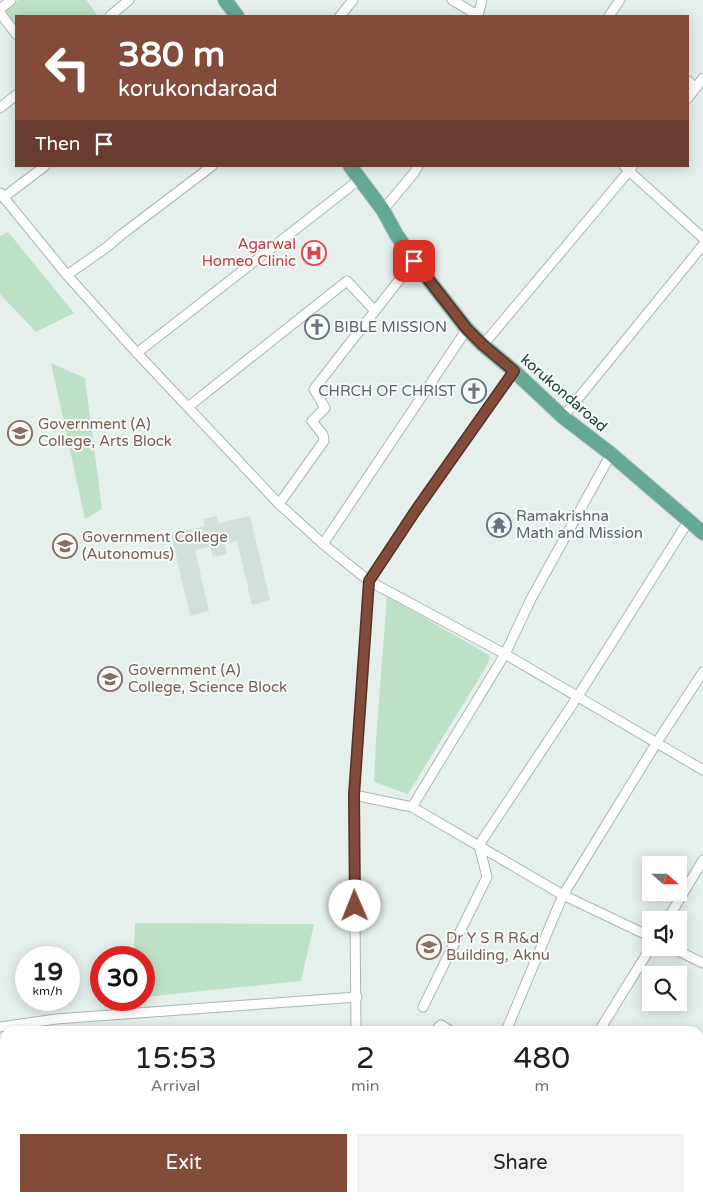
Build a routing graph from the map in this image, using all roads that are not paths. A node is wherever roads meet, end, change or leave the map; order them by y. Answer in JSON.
{"nodes":[{"id":1,"x":11,"y":0,"type":"edge"},
{"id":2,"x":129,"y":0,"type":"edge"},
{"id":3,"x":225,"y":0,"type":"edge"},
{"id":4,"x":353,"y":0,"type":"edge"},
{"id":5,"x":452,"y":0,"type":"edge"},
{"id":6,"x":482,"y":0,"type":"edge"},
{"id":7,"x":620,"y":0,"type":"edge"},
{"id":8,"x":0,"y":9,"type":"edge"},
{"id":9,"x":0,"y":13,"type":"edge"},
{"id":10,"x":111,"y":15,"type":"edge"},
{"id":11,"x":236,"y":15,"type":"edge"},
{"id":12,"x":341,"y":15,"type":"edge"},
{"id":13,"x":476,"y":15,"type":"edge"},
{"id":14,"x":478,"y":15,"type":"edge"},
{"id":15,"x":610,"y":15,"type":"edge"},
{"id":16,"x":15,"y":33,"type":"edge"},
{"id":17,"x":703,"y":78,"type":"edge"},
{"id":18,"x":689,"y":82,"type":"edge"},
{"id":19,"x":696,"y":88,"type":"junction"},
{"id":20,"x":15,"y":96,"type":"edge"},
{"id":21,"x":689,"y":97,"type":"edge"},
{"id":22,"x":0,"y":108,"type":"edge"},
{"id":23,"x":43,"y":167,"type":"edge"},
{"id":24,"x":211,"y":167,"type":"edge"},
{"id":25,"x":351,"y":167,"type":"edge"},
{"id":26,"x":418,"y":167,"type":"edge"},
{"id":27,"x":629,"y":168,"type":"edge"},
{"id":28,"x":360,"y":179,"type":"junction"},
{"id":29,"x":2,"y":195,"type":"edge"},
{"id":30,"x":383,"y":210,"type":"junction"},
{"id":31,"x":703,"y":238,"type":"edge"},
{"id":32,"x":703,"y":245,"type":"edge"},
{"id":33,"x":414,"y":261,"type":"junction"},
{"id":34,"x":68,"y":275,"type":"junction"},
{"id":35,"x":375,"y":312,"type":"junction"},
{"id":36,"x":467,"y":329,"type":"junction"},
{"id":37,"x":483,"y":345,"type":"junction"},
{"id":38,"x":137,"y":353,"type":"junction"},
{"id":39,"x":514,"y":371,"type":"junction"},
{"id":40,"x":188,"y":407,"type":"junction"},
{"id":41,"x":563,"y":417,"type":"junction"},
{"id":42,"x":611,"y":454,"type":"junction"},
{"id":43,"x":279,"y":504,"type":"junction"},
{"id":44,"x":689,"y":520,"type":"junction"},
{"id":45,"x":703,"y":533,"type":"edge"},
{"id":46,"x":323,"y":544,"type":"junction"},
{"id":47,"x":369,"y":581,"type":"junction"},
{"id":48,"x":505,"y":654,"type":"junction"},
{"id":49,"x":703,"y":672,"type":"edge"},
{"id":50,"x":578,"y":696,"type":"junction"},
{"id":51,"x":657,"y":742,"type":"junction"},
{"id":52,"x":703,"y":770,"type":"edge"},
{"id":53,"x":354,"y":795,"type":"junction"},
{"id":54,"x":412,"y":807,"type":"junction"},
{"id":55,"x":479,"y":845,"type":"junction"},
{"id":56,"x":703,"y":860,"type":"edge"},
{"id":57,"x":562,"y":895,"type":"junction"},
{"id":58,"x":672,"y":911,"type":"edge"},
{"id":59,"x":642,"y":933,"type":"edge"},
{"id":60,"x":687,"y":955,"type":"edge"},
{"id":61,"x":645,"y":956,"type":"edge"},
{"id":62,"x":703,"y":963,"type":"edge"},
{"id":63,"x":356,"y":998,"type":"junction"},
{"id":64,"x":423,"y":1007,"type":"dead end"},
{"id":65,"x":7,"y":1026,"type":"edge"},
{"id":66,"x":356,"y":1026,"type":"edge"},
{"id":67,"x":508,"y":1026,"type":"edge"},
{"id":68,"x":602,"y":1026,"type":"edge"}],
"edges":[{"from":1,"to":8,"type":"street"},
{"from":2,"to":10,"type":"street"},
{"from":3,"to":11,"type":"main road"},
{"from":4,"to":12,"type":"street"},
{"from":5,"to":13,"type":"street"},
{"from":6,"to":14,"type":"street"},
{"from":7,"to":15,"type":"street"},
{"from":9,"to":16,"type":"street"},
{"from":17,"to":19,"type":"street"},
{"from":18,"to":19,"type":"street"},
{"from":19,"to":21,"type":"street"},
{"from":20,"to":22,"type":"street"},
{"from":23,"to":29,"type":"street"},
{"from":24,"to":34,"type":"street"},
{"from":25,"to":28,"type":"main road","name":"korukondaroad"},
{"from":26,"to":30,"type":"street"},
{"from":27,"to":31,"type":"street"},
{"from":27,"to":37,"type":"street"},
{"from":28,"to":30,"type":"main road","name":"korukondaroad"},
{"from":28,"to":38,"type":"street"},
{"from":29,"to":34,"type":"street"},
{"from":30,"to":33,"type":"main road","name":"korukondaroad"},
{"from":32,"to":41,"type":"street"},
{"from":33,"to":35,"type":"street"},
{"from":33,"to":36,"type":"main road","name":"korukondaroad"},
{"from":34,"to":38,"type":"street"},
{"from":35,"to":40,"type":"street"},
{"from":35,"to":43,"type":"street"},
{"from":36,"to":37,"type":"main road","name":"korukondaroad"},
{"from":36,"to":46,"type":"street"},
{"from":37,"to":39,"type":"main road","name":"korukondaroad"},
{"from":38,"to":40,"type":"street"},
{"from":39,"to":41,"type":"main road","name":"korukondaroad"},
{"from":39,"to":47,"type":"street"},
{"from":40,"to":43,"type":"street"},
{"from":41,"to":42,"type":"main road","name":"korukondaroad"},
{"from":42,"to":44,"type":"main road","name":"korukondaroad"},
{"from":42,"to":48,"type":"street"},
{"from":43,"to":46,"type":"street"},
{"from":44,"to":45,"type":"main road","name":"korukondaroad"},
{"from":44,"to":50,"type":"street"},
{"from":46,"to":47,"type":"street"},
{"from":47,"to":48,"type":"street"},
{"from":47,"to":53,"type":"street"},
{"from":48,"to":50,"type":"street"},
{"from":48,"to":54,"type":"street"},
{"from":49,"to":51,"type":"street"},
{"from":50,"to":51,"type":"street"},
{"from":50,"to":55,"type":"street"},
{"from":51,"to":52,"type":"street"},
{"from":51,"to":57,"type":"street"},
{"from":53,"to":54,"type":"street"},
{"from":53,"to":63,"type":"street"},
{"from":54,"to":55,"type":"street"},
{"from":55,"to":57,"type":"street"},
{"from":55,"to":64,"type":"street"},
{"from":56,"to":58,"type":"street"},
{"from":57,"to":59,"type":"street"},
{"from":57,"to":67,"type":"street"},
{"from":60,"to":62,"type":"street"},
{"from":61,"to":68,"type":"street"},
{"from":63,"to":65,"type":"street"},
{"from":63,"to":66,"type":"street"}]}
